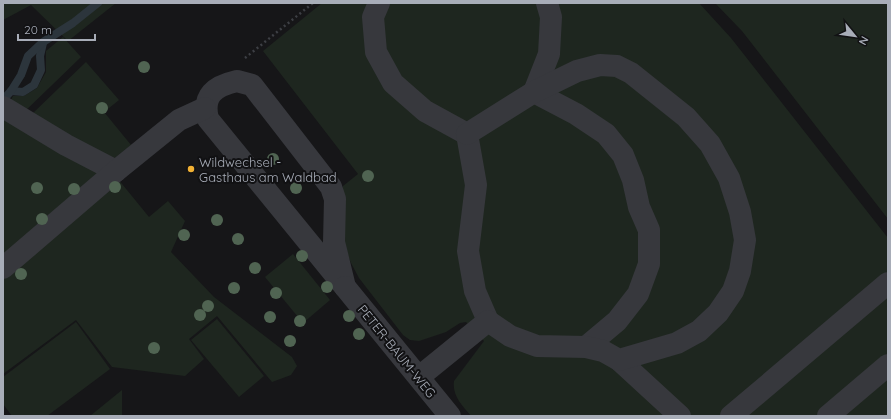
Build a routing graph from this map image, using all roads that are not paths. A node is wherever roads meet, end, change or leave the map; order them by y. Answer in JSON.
{"nodes":[{"id":1,"x":379,"y":3,"type":"edge"},
{"id":2,"x":546,"y":3,"type":"edge"},
{"id":3,"x":534,"y":92,"type":"junction"},
{"id":4,"x":5,"y":108,"type":"edge"},
{"id":5,"x":205,"y":108,"type":"junction"},
{"id":6,"x":467,"y":134,"type":"junction"},
{"id":7,"x":116,"y":171,"type":"junction"},
{"id":8,"x":3,"y":268,"type":"edge"},
{"id":9,"x":888,"y":283,"type":"edge"},
{"id":10,"x":344,"y":287,"type":"junction"},
{"id":11,"x":488,"y":320,"type":"junction"},
{"id":12,"x":586,"y":347,"type":"junction"},
{"id":13,"x":619,"y":360,"type":"junction"},
{"id":14,"x":888,"y":365,"type":"edge"},
{"id":15,"x":419,"y":377,"type":"junction"},
{"id":16,"x":450,"y":416,"type":"edge"},
{"id":17,"x":680,"y":416,"type":"edge"},
{"id":18,"x":731,"y":416,"type":"edge"},
{"id":19,"x":828,"y":416,"type":"edge"}],
"edges":[{"from":1,"to":6,"type":"street"},
{"from":2,"to":3,"type":"street"},
{"from":3,"to":6,"type":"street"},
{"from":3,"to":12,"type":"street"},
{"from":3,"to":13,"type":"street"},
{"from":4,"to":7,"type":"street"},
{"from":5,"to":7,"type":"street"},
{"from":5,"to":10,"type":"street","name":"PETER-BAUM-WEG"},
{"from":5,"to":10,"type":"street","name":"PETER-BAUM-WEG"},
{"from":6,"to":11,"type":"street"},
{"from":7,"to":8,"type":"street"},
{"from":9,"to":18,"type":"street"},
{"from":10,"to":15,"type":"street","name":"PETER-BAUM-WEG"},
{"from":11,"to":12,"type":"street"},
{"from":11,"to":15,"type":"street"},
{"from":12,"to":13,"type":"street"},
{"from":13,"to":17,"type":"street"},
{"from":14,"to":19,"type":"street"},
{"from":15,"to":16,"type":"street","name":"PETER-BAUM-WEG"}]}
